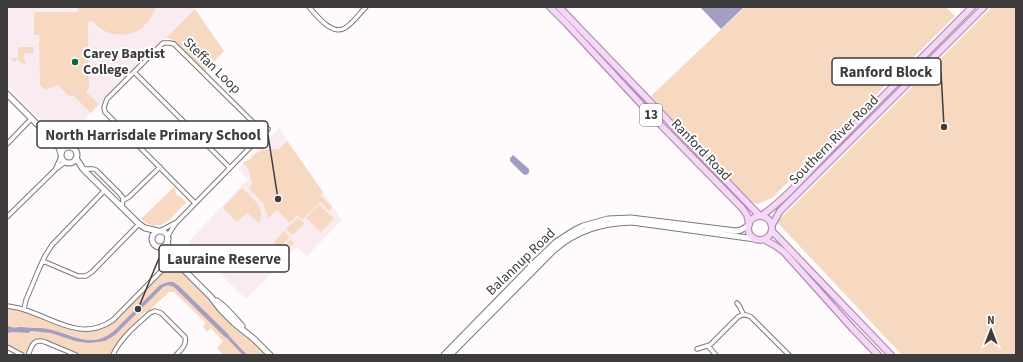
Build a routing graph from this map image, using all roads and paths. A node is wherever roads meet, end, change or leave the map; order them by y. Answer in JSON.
{"nodes":[{"id":1,"x":309,"y":7,"type":"edge"},
{"id":2,"x":366,"y":7,"type":"edge"},
{"id":3,"x":550,"y":7,"type":"edge"},
{"id":4,"x":559,"y":7,"type":"edge"},
{"id":5,"x":972,"y":7,"type":"edge"},
{"id":6,"x":984,"y":7,"type":"edge"},
{"id":7,"x":134,"y":72,"type":"junction"},
{"id":8,"x":7,"y":94,"type":"edge"},
{"id":9,"x":32,"y":118,"type":"junction"},
{"id":10,"x":53,"y":140,"type":"junction"},
{"id":11,"x":7,"y":144,"type":"edge"},
{"id":12,"x":67,"y":148,"type":"junction"},
{"id":13,"x":61,"y":155,"type":"junction"},
{"id":14,"x":76,"y":158,"type":"junction"},
{"id":15,"x":65,"y":162,"type":"junction"},
{"id":16,"x":72,"y":163,"type":"junction"},
{"id":17,"x":160,"y":167,"type":"junction"},
{"id":18,"x":230,"y":168,"type":"junction"},
{"id":19,"x":56,"y":169,"type":"junction"},
{"id":20,"x":83,"y":169,"type":"junction"},
{"id":21,"x":105,"y":190,"type":"junction"},
{"id":22,"x":124,"y":200,"type":"junction"},
{"id":23,"x":195,"y":203,"type":"junction"},
{"id":24,"x":122,"y":208,"type":"junction"},
{"id":25,"x":760,"y":216,"type":"junction"},
{"id":26,"x":7,"y":217,"type":"edge"},
{"id":27,"x":176,"y":223,"type":"junction"},
{"id":28,"x":139,"y":224,"type":"junction"},
{"id":29,"x":749,"y":224,"type":"junction"},
{"id":30,"x":145,"y":228,"type":"junction"},
{"id":31,"x":772,"y":228,"type":"junction"},
{"id":32,"x":159,"y":231,"type":"junction"},
{"id":33,"x":756,"y":239,"type":"junction"},
{"id":34,"x":152,"y":240,"type":"junction"},
{"id":35,"x":167,"y":240,"type":"junction"},
{"id":36,"x":765,"y":240,"type":"junction"},
{"id":37,"x":159,"y":246,"type":"junction"},
{"id":38,"x":170,"y":253,"type":"junction"},
{"id":39,"x":173,"y":259,"type":"junction"},
{"id":40,"x":43,"y":261,"type":"junction"},
{"id":41,"x":531,"y":269,"type":"junction"},
{"id":42,"x":737,"y":303,"type":"dead end"},
{"id":43,"x":7,"y":306,"type":"edge"},
{"id":44,"x":24,"y":309,"type":"junction"},
{"id":45,"x":743,"y":314,"type":"junction"},
{"id":46,"x":708,"y":346,"type":"junction"},
{"id":47,"x":7,"y":347,"type":"edge"},
{"id":48,"x":698,"y":349,"type":"dead end"},
{"id":49,"x":22,"y":355,"type":"edge"},
{"id":50,"x":28,"y":355,"type":"edge"},
{"id":51,"x":76,"y":355,"type":"edge"},
{"id":52,"x":113,"y":355,"type":"edge"},
{"id":53,"x":176,"y":355,"type":"edge"},
{"id":54,"x":270,"y":355,"type":"edge"},
{"id":55,"x":444,"y":355,"type":"edge"},
{"id":56,"x":450,"y":355,"type":"edge"},
{"id":57,"x":716,"y":355,"type":"edge"},
{"id":58,"x":789,"y":355,"type":"edge"},
{"id":59,"x":878,"y":355,"type":"edge"},
{"id":60,"x":891,"y":355,"type":"edge"}],
"edges":[{"from":1,"to":2,"type":"street"},
{"from":3,"to":29,"type":"main road","name":"Ranford Road","number":"13"},
{"from":4,"to":25,"type":"main road","name":"Ranford Road","number":"13"},
{"from":5,"to":25,"type":"main road","name":"Southern River Road"},
{"from":6,"to":31,"type":"main road","name":"Southern River Road"},
{"from":7,"to":17,"type":"street","name":"Steffan Loop"},
{"from":7,"to":18,"type":"street"},
{"from":7,"to":18,"type":"street","name":"Steffan Loop"},
{"from":8,"to":9,"type":"street"},
{"from":9,"to":10,"type":"street"},
{"from":9,"to":11,"type":"street"},
{"from":10,"to":12,"type":"street"},
{"from":10,"to":13,"type":"street"},
{"from":12,"to":13,"type":"street"},
{"from":12,"to":14,"type":"street"},
{"from":13,"to":15,"type":"street"},
{"from":13,"to":19,"type":"street"},
{"from":14,"to":16,"type":"street"},
{"from":14,"to":20,"type":"street"},
{"from":15,"to":16,"type":"street"},
{"from":15,"to":19,"type":"street"},
{"from":16,"to":20,"type":"street"},
{"from":17,"to":22,"type":"street"},
{"from":17,"to":23,"type":"street","name":"Steffan Loop"},
{"from":18,"to":23,"type":"street"},
{"from":19,"to":26,"type":"street"},
{"from":20,"to":21,"type":"street"},
{"from":20,"to":22,"type":"street"},
{"from":21,"to":24,"type":"street"},
{"from":21,"to":40,"type":"street"},
{"from":22,"to":24,"type":"street"},
{"from":23,"to":27,"type":"street"},
{"from":24,"to":28,"type":"street"},
{"from":25,"to":29,"type":"main road"},
{"from":25,"to":31,"type":"main road","number":"13"},
{"from":27,"to":32,"type":"street"},
{"from":27,"to":35,"type":"street"},
{"from":28,"to":30,"type":"street"},
{"from":28,"to":40,"type":"street"},
{"from":29,"to":33,"type":"main road","number":"13"},
{"from":29,"to":41,"type":"street","name":"Balannup Road"},
{"from":30,"to":32,"type":"street"},
{"from":30,"to":34,"type":"street"},
{"from":31,"to":36,"type":"main road"},
{"from":31,"to":60,"type":"main road","number":"13"},
{"from":32,"to":34,"type":"street"},
{"from":32,"to":35,"type":"street"},
{"from":33,"to":36,"type":"main road"},
{"from":33,"to":41,"type":"street","name":"Balannup Road"},
{"from":34,"to":37,"type":"street"},
{"from":35,"to":37,"type":"street"},
{"from":35,"to":38,"type":"street"},
{"from":36,"to":59,"type":"main road"},
{"from":37,"to":38,"type":"street"},
{"from":38,"to":39,"type":"street"},
{"from":39,"to":44,"type":"street"},
{"from":39,"to":54,"type":"street"},
{"from":40,"to":44,"type":"street"},
{"from":41,"to":55,"type":"street","name":"Balannup Road"},
{"from":41,"to":56,"type":"street","name":"Balannup Road"},
{"from":42,"to":45,"type":"street"},
{"from":43,"to":44,"type":"street"},
{"from":45,"to":46,"type":"street"},
{"from":45,"to":58,"type":"street"},
{"from":46,"to":48,"type":"street"},
{"from":46,"to":57,"type":"street"},
{"from":47,"to":49,"type":"street"},
{"from":50,"to":51,"type":"street"},
{"from":52,"to":53,"type":"street"}]}
